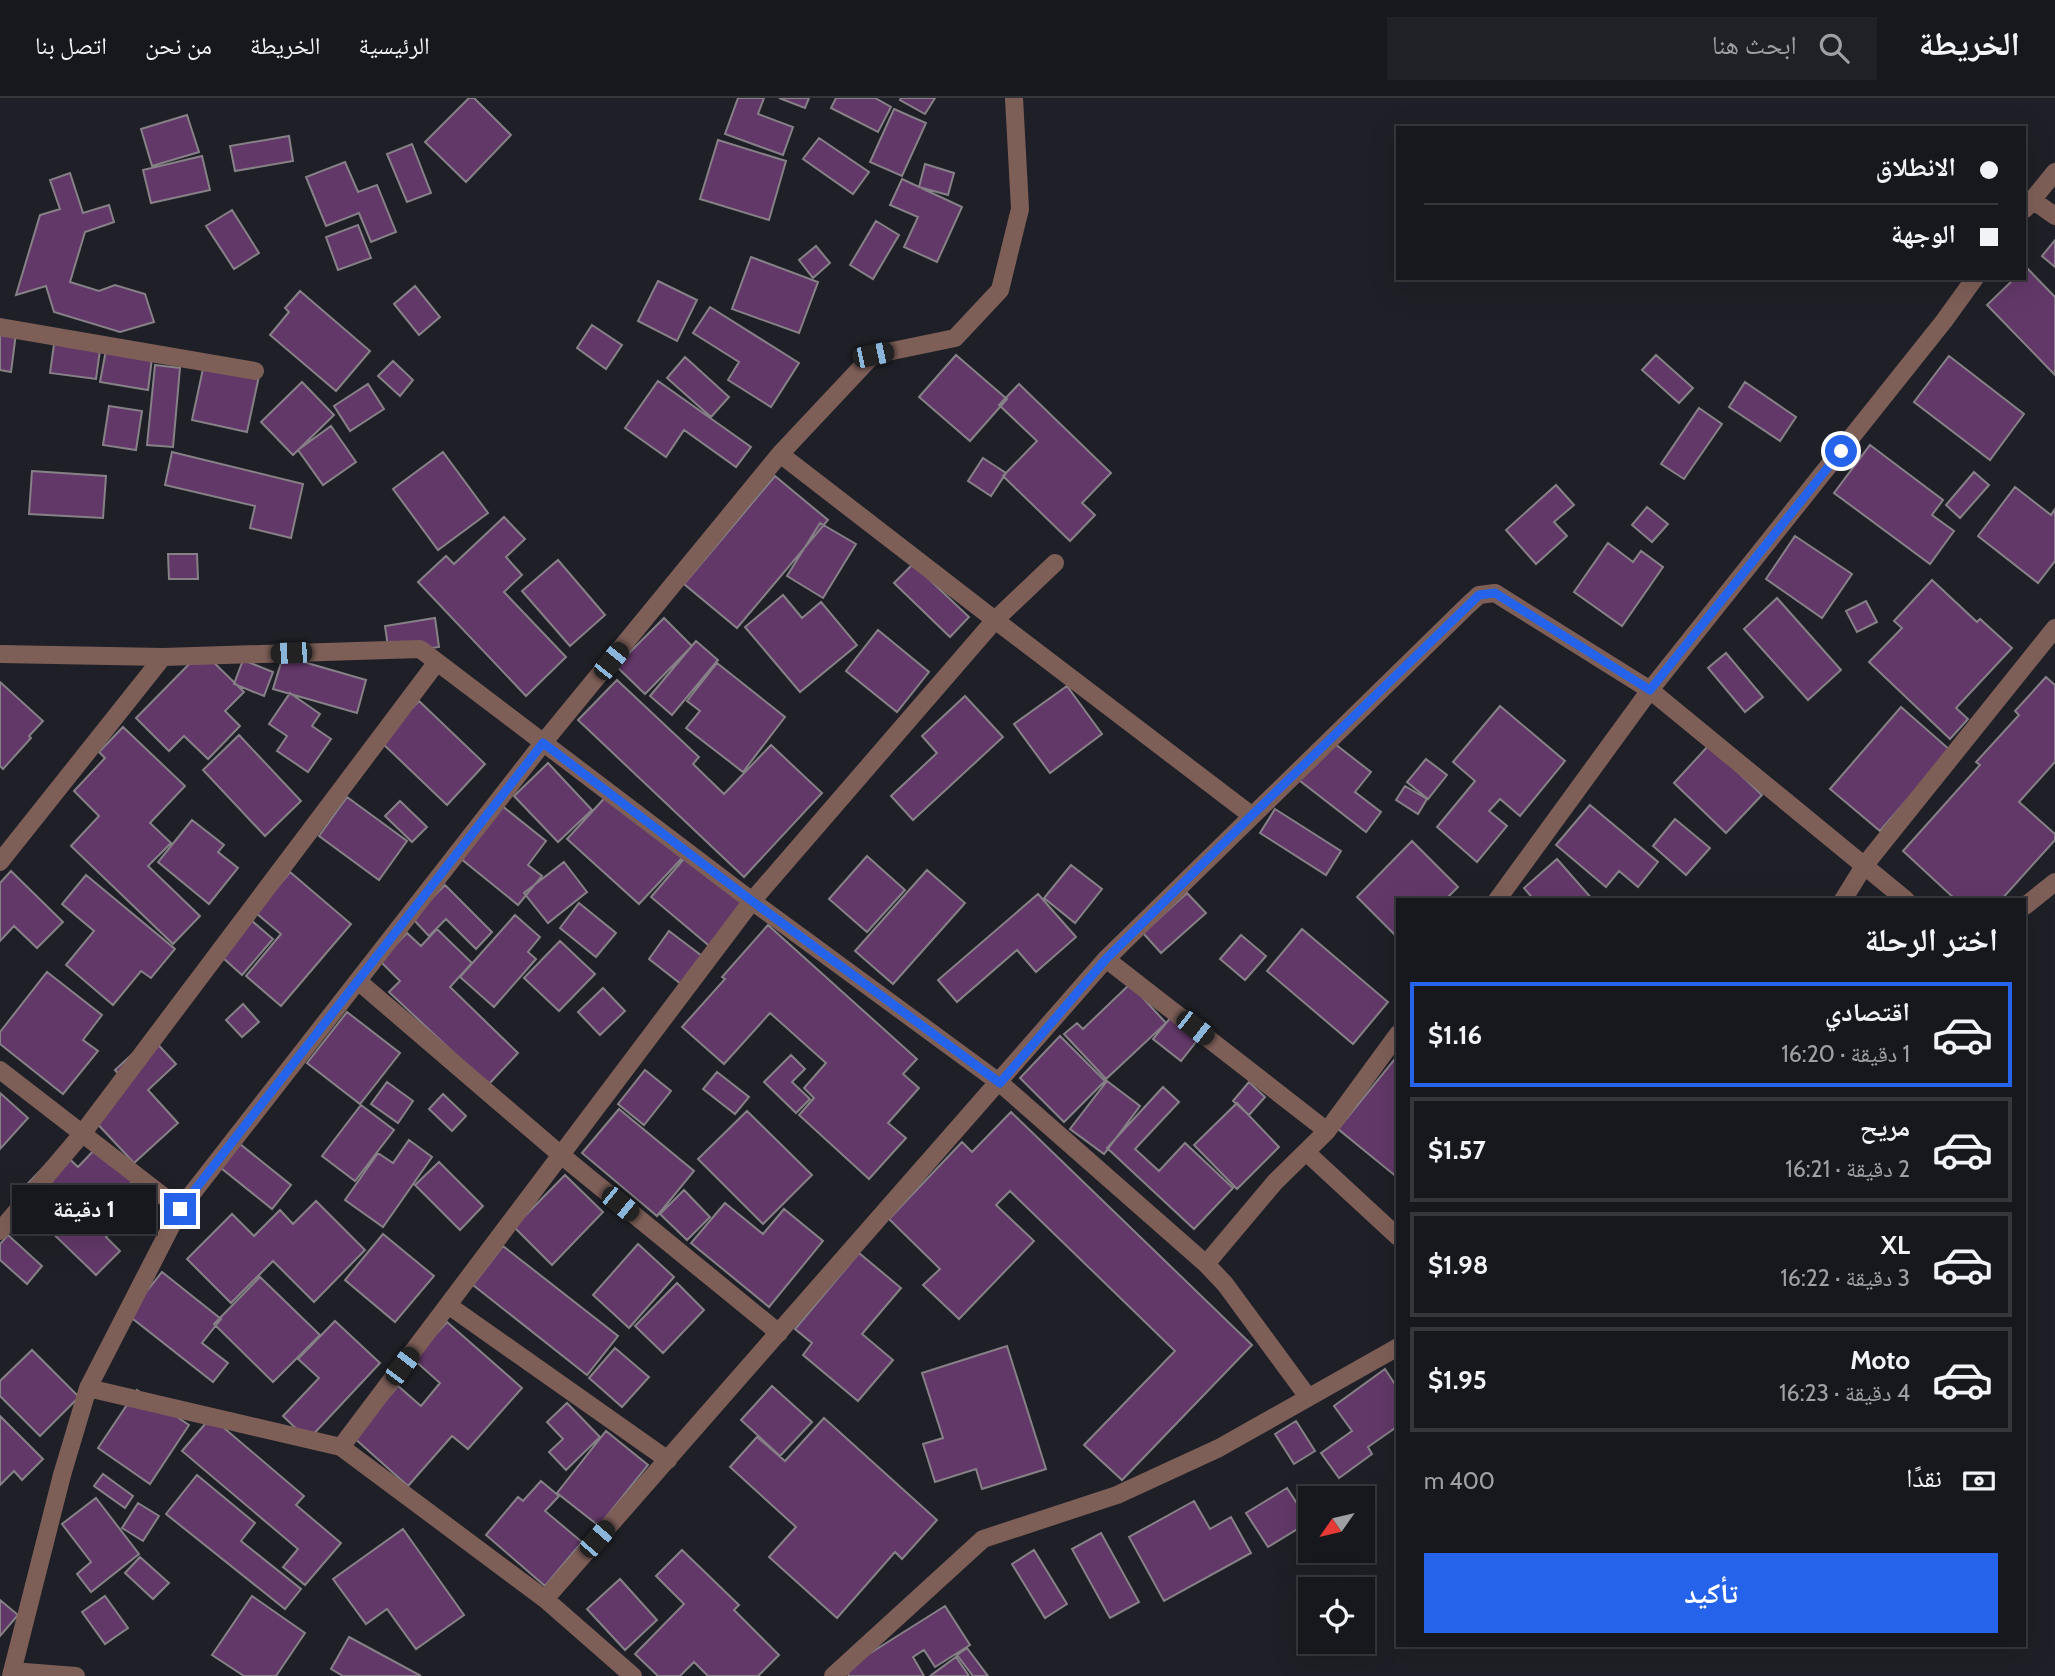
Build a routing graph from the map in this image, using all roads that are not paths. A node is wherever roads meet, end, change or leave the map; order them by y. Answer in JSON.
{"nodes":[{"id":1,"x":1014,"y":98,"type":"edge"},
{"id":2,"x":2055,"y":172,"type":"edge"},
{"id":3,"x":2028,"y":204,"type":"edge"},
{"id":4,"x":2055,"y":216,"type":"edge"},
{"id":5,"x":1974,"y":280,"type":"edge"},
{"id":6,"x":0,"y":327,"type":"edge"},
{"id":7,"x":256,"y":371,"type":"dead end"},
{"id":8,"x":780,"y":454,"type":"junction"},
{"id":9,"x":1055,"y":563,"type":"dead end"},
{"id":10,"x":995,"y":620,"type":"junction"},
{"id":11,"x":2055,"y":628,"type":"edge"},
{"id":12,"x":0,"y":654,"type":"edge"},
{"id":13,"x":163,"y":657,"type":"junction"},
{"id":14,"x":437,"y":662,"type":"junction"},
{"id":15,"x":1650,"y":690,"type":"junction"},
{"id":16,"x":543,"y":743,"type":"junction"},
{"id":17,"x":1251,"y":816,"type":"junction"},
{"id":18,"x":0,"y":862,"type":"edge"},
{"id":19,"x":1864,"y":866,"type":"junction"},
{"id":20,"x":2055,"y":882,"type":"edge"},
{"id":21,"x":1498,"y":898,"type":"edge"},
{"id":22,"x":1844,"y":898,"type":"edge"},
{"id":23,"x":1904,"y":898,"type":"edge"},
{"id":24,"x":752,"y":901,"type":"junction"},
{"id":25,"x":2026,"y":905,"type":"edge"},
{"id":26,"x":1106,"y":959,"type":"junction"},
{"id":27,"x":359,"y":981,"type":"junction"},
{"id":28,"x":1396,"y":1037,"type":"edge"},
{"id":29,"x":0,"y":1070,"type":"edge"},
{"id":30,"x":1000,"y":1083,"type":"junction"},
{"id":31,"x":1327,"y":1131,"type":"junction"},
{"id":32,"x":82,"y":1134,"type":"junction"},
{"id":33,"x":1306,"y":1152,"type":"junction"},
{"id":34,"x":561,"y":1155,"type":"junction"},
{"id":35,"x":180,"y":1209,"type":"junction"},
{"id":36,"x":0,"y":1231,"type":"edge"},
{"id":37,"x":1396,"y":1235,"type":"edge"},
{"id":38,"x":1206,"y":1264,"type":"junction"},
{"id":39,"x":448,"y":1305,"type":"junction"},
{"id":40,"x":779,"y":1333,"type":"junction"},
{"id":41,"x":1396,"y":1349,"type":"edge"},
{"id":42,"x":88,"y":1388,"type":"junction"},
{"id":43,"x":1308,"y":1397,"type":"junction"},
{"id":44,"x":341,"y":1447,"type":"junction"},
{"id":45,"x":668,"y":1460,"type":"junction"},
{"id":46,"x":545,"y":1599,"type":"junction"},
{"id":47,"x":12,"y":1674,"type":"edge"},
{"id":48,"x":76,"y":1676,"type":"edge"},
{"id":49,"x":633,"y":1676,"type":"edge"},
{"id":50,"x":833,"y":1676,"type":"edge"}],
"edges":[{"from":1,"to":8,"type":"street"},
{"from":2,"to":3,"type":"street"},
{"from":3,"to":4,"type":"street"},
{"from":5,"to":15,"type":"street"},
{"from":6,"to":7,"type":"street"},
{"from":8,"to":10,"type":"street"},
{"from":8,"to":16,"type":"street"},
{"from":9,"to":10,"type":"street"},
{"from":10,"to":17,"type":"street"},
{"from":10,"to":24,"type":"street"},
{"from":11,"to":19,"type":"street"},
{"from":12,"to":13,"type":"street"},
{"from":13,"to":14,"type":"street"},
{"from":13,"to":18,"type":"street"},
{"from":14,"to":16,"type":"street"},
{"from":14,"to":32,"type":"street"},
{"from":15,"to":17,"type":"street"},
{"from":15,"to":19,"type":"street"},
{"from":15,"to":21,"type":"street"},
{"from":16,"to":24,"type":"street"},
{"from":16,"to":27,"type":"street"},
{"from":17,"to":26,"type":"street"},
{"from":19,"to":22,"type":"street"},
{"from":19,"to":23,"type":"street"},
{"from":20,"to":25,"type":"street"},
{"from":24,"to":30,"type":"street"},
{"from":24,"to":34,"type":"street"},
{"from":26,"to":30,"type":"street"},
{"from":26,"to":31,"type":"street"},
{"from":27,"to":34,"type":"street"},
{"from":27,"to":35,"type":"street"},
{"from":28,"to":31,"type":"street"},
{"from":29,"to":32,"type":"street"},
{"from":30,"to":38,"type":"street"},
{"from":30,"to":40,"type":"street"},
{"from":31,"to":33,"type":"street"},
{"from":32,"to":35,"type":"street"},
{"from":32,"to":36,"type":"street"},
{"from":33,"to":37,"type":"street"},
{"from":33,"to":38,"type":"street"},
{"from":34,"to":39,"type":"street"},
{"from":34,"to":40,"type":"street"},
{"from":35,"to":42,"type":"street"},
{"from":38,"to":43,"type":"street"},
{"from":39,"to":44,"type":"street"},
{"from":39,"to":45,"type":"street"},
{"from":40,"to":45,"type":"street"},
{"from":41,"to":43,"type":"street"},
{"from":42,"to":44,"type":"street"},
{"from":42,"to":47,"type":"street"},
{"from":43,"to":50,"type":"street"},
{"from":44,"to":46,"type":"street"},
{"from":45,"to":46,"type":"street"},
{"from":46,"to":49,"type":"street"},
{"from":47,"to":48,"type":"street"}]}
